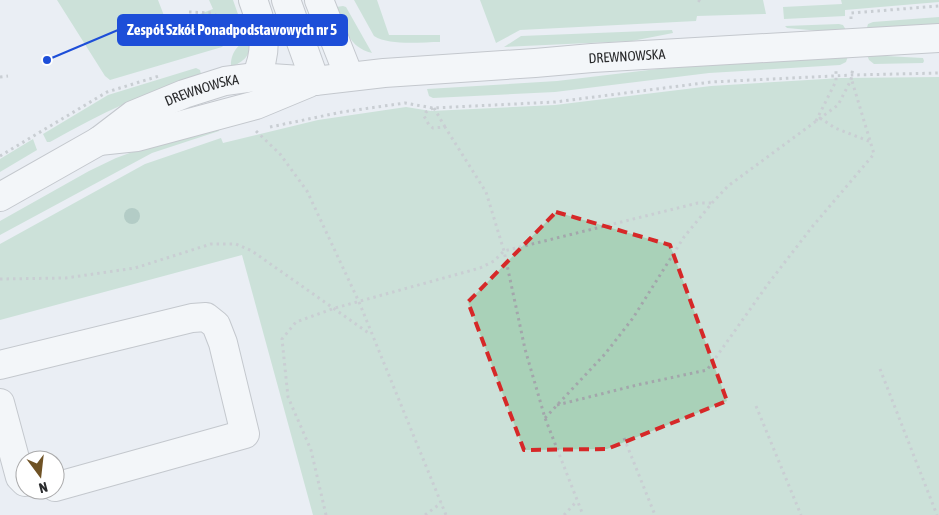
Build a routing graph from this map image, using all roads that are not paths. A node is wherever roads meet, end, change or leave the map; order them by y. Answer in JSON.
{"nodes":[{"id":1,"x":253,"y":0,"type":"edge"},
{"id":2,"x":286,"y":0,"type":"edge"},
{"id":3,"x":319,"y":0,"type":"edge"},
{"id":4,"x":939,"y":38,"type":"edge"},
{"id":5,"x":349,"y":76,"type":"junction"},
{"id":6,"x":256,"y":77,"type":"junction"},
{"id":7,"x":316,"y":81,"type":"junction"},
{"id":8,"x":99,"y":141,"type":"junction"},
{"id":9,"x":0,"y":197,"type":"edge"},
{"id":10,"x":0,"y":365,"type":"edge"},
{"id":11,"x":0,"y":403,"type":"edge"},
{"id":12,"x":15,"y":458,"type":"edge"},
{"id":13,"x":65,"y":484,"type":"edge"}],
"edges":[{"from":1,"to":6,"type":"main road"},
{"from":2,"to":7,"type":"main road"},
{"from":3,"to":5,"type":"main road"},
{"from":4,"to":5,"type":"main road","name":"DREWNOWSKA"},
{"from":5,"to":7,"type":"main road","name":"DREWNOWSKA"},
{"from":6,"to":7,"type":"main road","name":"DREWNOWSKA"},
{"from":6,"to":8,"type":"main road","name":"DREWNOWSKA"},
{"from":7,"to":8,"type":"main road","name":"DREWNOWSKA"},
{"from":8,"to":9,"type":"main road","name":"DREWNOWSKA"},
{"from":10,"to":13,"type":"main road"},
{"from":11,"to":12,"type":"main road"}]}
